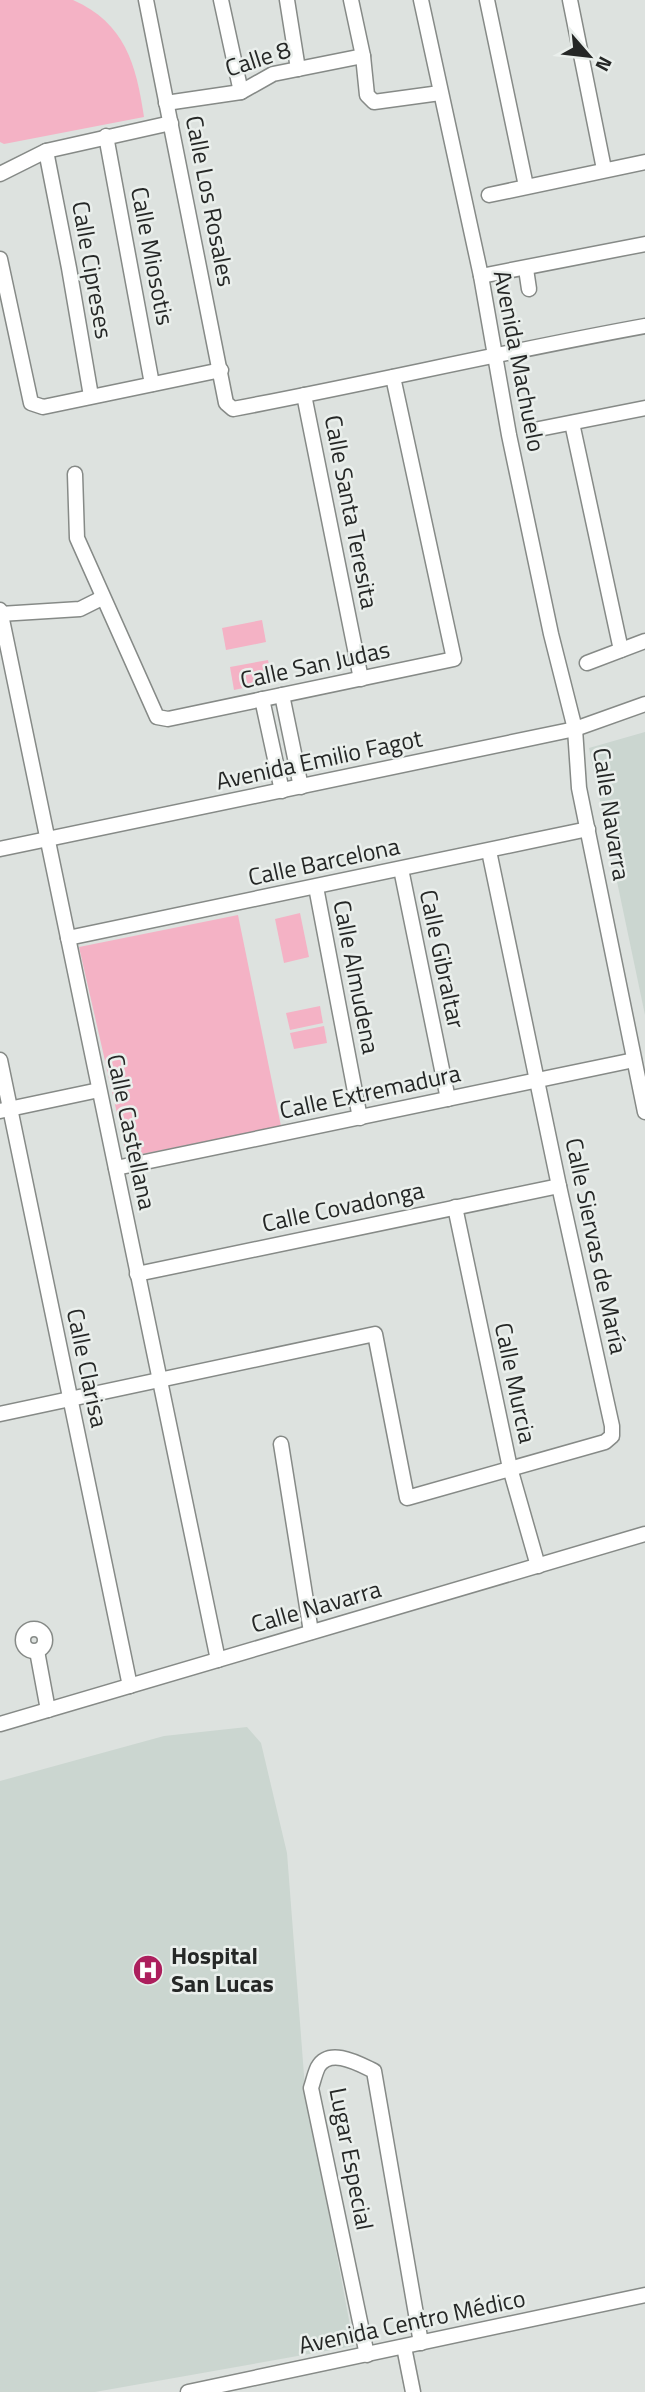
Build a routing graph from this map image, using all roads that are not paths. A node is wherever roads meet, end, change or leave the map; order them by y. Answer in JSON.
{"nodes":[{"id":1,"x":146,"y":0,"type":"edge"},
{"id":2,"x":221,"y":0,"type":"edge"},
{"id":3,"x":287,"y":0,"type":"edge"},
{"id":4,"x":351,"y":0,"type":"edge"},
{"id":5,"x":421,"y":0,"type":"edge"},
{"id":6,"x":487,"y":0,"type":"edge"},
{"id":7,"x":570,"y":0,"type":"edge"},
{"id":8,"x":363,"y":56,"type":"junction"},
{"id":9,"x":298,"y":69,"type":"junction"},
{"id":10,"x":241,"y":92,"type":"junction"},
{"id":11,"x":440,"y":93,"type":"junction"},
{"id":12,"x":166,"y":103,"type":"junction"},
{"id":13,"x":171,"y":123,"type":"junction"},
{"id":14,"x":106,"y":136,"type":"junction"},
{"id":15,"x":46,"y":152,"type":"junction"},
{"id":16,"x":645,"y":162,"type":"edge"},
{"id":17,"x":604,"y":169,"type":"junction"},
{"id":18,"x":0,"y":174,"type":"edge"},
{"id":19,"x":526,"y":186,"type":"junction"},
{"id":20,"x":489,"y":195,"type":"dead end"},
{"id":21,"x":645,"y":244,"type":"edge"},
{"id":22,"x":0,"y":259,"type":"edge"},
{"id":23,"x":526,"y":269,"type":"junction"},
{"id":24,"x":481,"y":276,"type":"junction"},
{"id":25,"x":529,"y":289,"type":"dead end"},
{"id":26,"x":5,"y":304,"type":"edge"},
{"id":27,"x":645,"y":326,"type":"edge"},
{"id":28,"x":494,"y":354,"type":"junction"},
{"id":29,"x":221,"y":370,"type":"junction"},
{"id":30,"x":393,"y":377,"type":"junction"},
{"id":31,"x":152,"y":384,"type":"junction"},
{"id":32,"x":304,"y":395,"type":"junction"},
{"id":33,"x":91,"y":396,"type":"junction"},
{"id":34,"x":645,"y":408,"type":"edge"},
{"id":35,"x":572,"y":424,"type":"junction"},
{"id":36,"x":539,"y":429,"type":"dead end"},
{"id":37,"x":75,"y":474,"type":"dead end"},
{"id":38,"x":102,"y":598,"type":"junction"},
{"id":39,"x":0,"y":612,"type":"edge"},
{"id":40,"x":645,"y":641,"type":"edge"},
{"id":41,"x":621,"y":650,"type":"junction"},
{"id":42,"x":587,"y":663,"type":"dead end"},
{"id":43,"x":361,"y":679,"type":"junction"},
{"id":44,"x":282,"y":695,"type":"junction"},
{"id":45,"x":262,"y":699,"type":"junction"},
{"id":46,"x":645,"y":705,"type":"edge"},
{"id":47,"x":575,"y":729,"type":"junction"},
{"id":48,"x":301,"y":787,"type":"junction"},
{"id":49,"x":282,"y":791,"type":"junction"},
{"id":50,"x":588,"y":829,"type":"junction"},
{"id":51,"x":47,"y":839,"type":"junction"},
{"id":52,"x":0,"y":849,"type":"edge"},
{"id":53,"x":489,"y":851,"type":"junction"},
{"id":54,"x":401,"y":869,"type":"junction"},
{"id":55,"x":316,"y":887,"type":"junction"},
{"id":56,"x":68,"y":938,"type":"junction"},
{"id":57,"x":0,"y":1060,"type":"edge"},
{"id":58,"x":634,"y":1060,"type":"junction"},
{"id":59,"x":537,"y":1080,"type":"junction"},
{"id":60,"x":99,"y":1090,"type":"junction"},
{"id":61,"x":448,"y":1099,"type":"junction"},
{"id":62,"x":5,"y":1110,"type":"edge"},
{"id":63,"x":645,"y":1112,"type":"edge"},
{"id":64,"x":360,"y":1118,"type":"junction"},
{"id":65,"x":116,"y":1168,"type":"junction"},
{"id":66,"x":559,"y":1186,"type":"junction"},
{"id":67,"x":455,"y":1207,"type":"junction"},
{"id":68,"x":137,"y":1274,"type":"junction"},
{"id":69,"x":159,"y":1380,"type":"junction"},
{"id":70,"x":71,"y":1398,"type":"junction"},
{"id":71,"x":0,"y":1414,"type":"edge"},
{"id":72,"x":281,"y":1444,"type":"dead end"},
{"id":73,"x":510,"y":1468,"type":"junction"},
{"id":74,"x":645,"y":1534,"type":"edge"},
{"id":75,"x":538,"y":1566,"type":"junction"},
{"id":76,"x":311,"y":1632,"type":"junction"},
{"id":77,"x":37,"y":1651,"type":"dead end"},
{"id":78,"x":218,"y":1660,"type":"junction"},
{"id":79,"x":130,"y":1686,"type":"junction"},
{"id":80,"x":48,"y":1710,"type":"junction"},
{"id":81,"x":0,"y":1724,"type":"edge"},
{"id":82,"x":645,"y":2295,"type":"edge"},
{"id":83,"x":421,"y":2343,"type":"junction"},
{"id":84,"x":404,"y":2347,"type":"junction"},
{"id":85,"x":367,"y":2355,"type":"junction"},
{"id":86,"x":195,"y":2391,"type":"edge"},
{"id":87,"x":413,"y":2392,"type":"edge"}],
"edges":[{"from":1,"to":12,"type":"street","name":"Calle Los Rosales"},
{"from":2,"to":10,"type":"street"},
{"from":3,"to":9,"type":"street"},
{"from":4,"to":8,"type":"street"},
{"from":5,"to":11,"type":"street","name":"Avenida Machuelo"},
{"from":6,"to":19,"type":"street"},
{"from":7,"to":17,"type":"street"},
{"from":8,"to":9,"type":"street","name":"Calle 8"},
{"from":8,"to":11,"type":"street"},
{"from":9,"to":10,"type":"street","name":"Calle 8"},
{"from":10,"to":12,"type":"street","name":"Calle 8"},
{"from":11,"to":24,"type":"street","name":"Avenida Machuelo"},
{"from":12,"to":13,"type":"street","name":"Calle Los Rosales"},
{"from":13,"to":14,"type":"street"},
{"from":13,"to":29,"type":"street","name":"Calle Los Rosales"},
{"from":14,"to":15,"type":"street"},
{"from":14,"to":31,"type":"street","name":"Calle Miosotis"},
{"from":15,"to":18,"type":"street"},
{"from":15,"to":33,"type":"street","name":"Calle Cipreses"},
{"from":16,"to":17,"type":"street"},
{"from":17,"to":19,"type":"street"},
{"from":19,"to":20,"type":"street"},
{"from":21,"to":23,"type":"street"},
{"from":22,"to":26,"type":"street"},
{"from":23,"to":24,"type":"street"},
{"from":23,"to":25,"type":"street"},
{"from":24,"to":28,"type":"street","name":"Avenida Machuelo"},
{"from":26,"to":33,"type":"street"},
{"from":27,"to":28,"type":"street"},
{"from":28,"to":30,"type":"street"},
{"from":28,"to":47,"type":"street","name":"Avenida Machuelo"},
{"from":29,"to":31,"type":"street"},
{"from":29,"to":32,"type":"street","name":"Calle Los Rosales"},
{"from":30,"to":32,"type":"street"},
{"from":30,"to":43,"type":"street","name":"Calle San Judas"},
{"from":31,"to":33,"type":"street"},
{"from":32,"to":43,"type":"street","name":"Calle Santa Teresita"},
{"from":34,"to":35,"type":"street"},
{"from":35,"to":36,"type":"street"},
{"from":35,"to":41,"type":"street"},
{"from":37,"to":38,"type":"street","name":"Calle San Judas"},
{"from":38,"to":39,"type":"street"},
{"from":38,"to":45,"type":"street","name":"Calle San Judas"},
{"from":39,"to":51,"type":"street","name":"Calle Castellana"},
{"from":40,"to":41,"type":"street"},
{"from":41,"to":42,"type":"street"},
{"from":43,"to":44,"type":"street","name":"Calle San Judas"},
{"from":44,"to":45,"type":"street","name":"Calle San Judas"},
{"from":44,"to":48,"type":"street"},
{"from":45,"to":49,"type":"street"},
{"from":46,"to":47,"type":"street","name":"Avenida Emilio Fagot"},
{"from":47,"to":48,"type":"street","name":"Avenida Emilio Fagot"},
{"from":47,"to":50,"type":"street","name":"Calle Navarra"},
{"from":48,"to":49,"type":"street","name":"Avenida Emilio Fagot"},
{"from":49,"to":51,"type":"street","name":"Avenida Emilio Fagot"},
{"from":50,"to":53,"type":"street","name":"Calle Barcelona"},
{"from":50,"to":58,"type":"street","name":"Calle Navarra"},
{"from":51,"to":52,"type":"street","name":"Avenida Emilio Fagot"},
{"from":51,"to":56,"type":"street","name":"Calle Castellana"},
{"from":53,"to":54,"type":"street","name":"Calle Barcelona"},
{"from":53,"to":59,"type":"street","name":"Calle Siervas de María"},
{"from":54,"to":55,"type":"street","name":"Calle Barcelona"},
{"from":54,"to":61,"type":"street","name":"Calle Gibraltar"},
{"from":55,"to":56,"type":"street","name":"Calle Barcelona"},
{"from":55,"to":64,"type":"street","name":"Calle Almudena"},
{"from":56,"to":60,"type":"street","name":"Calle Castellana"},
{"from":57,"to":62,"type":"street","name":"Calle Clarisa"},
{"from":58,"to":59,"type":"street","name":"Calle Extremadura"},
{"from":58,"to":63,"type":"street","name":"Calle Navarra"},
{"from":59,"to":61,"type":"street","name":"Calle Extremadura"},
{"from":59,"to":66,"type":"street","name":"Calle Siervas de María"},
{"from":60,"to":62,"type":"street"},
{"from":60,"to":65,"type":"street","name":"Calle Castellana"},
{"from":61,"to":64,"type":"street","name":"Calle Extremadura"},
{"from":62,"to":70,"type":"street","name":"Calle Clarisa"},
{"from":64,"to":65,"type":"street","name":"Calle Extremadura"},
{"from":65,"to":68,"type":"street","name":"Calle Castellana"},
{"from":66,"to":67,"type":"street","name":"Calle Covadonga"},
{"from":66,"to":73,"type":"street","name":"Calle Siervas de María"},
{"from":67,"to":68,"type":"street","name":"Calle Covadonga"},
{"from":67,"to":73,"type":"street","name":"Calle Murcia"},
{"from":68,"to":69,"type":"street","name":"Calle Castellana"},
{"from":69,"to":70,"type":"street","name":"Calle Siervas de María"},
{"from":69,"to":73,"type":"street","name":"Calle Siervas de María"},
{"from":69,"to":78,"type":"street","name":"Calle Castellana"},
{"from":70,"to":71,"type":"street","name":"Calle Siervas de María"},
{"from":70,"to":79,"type":"street","name":"Calle Clarisa"},
{"from":72,"to":76,"type":"street"},
{"from":73,"to":75,"type":"street","name":"Calle Murcia"},
{"from":74,"to":75,"type":"street","name":"Calle Navarra"},
{"from":75,"to":76,"type":"street","name":"Calle Navarra"},
{"from":76,"to":78,"type":"street","name":"Calle Navarra"},
{"from":77,"to":80,"type":"street"},
{"from":78,"to":79,"type":"street","name":"Calle Navarra"},
{"from":79,"to":80,"type":"street","name":"Calle Navarra"},
{"from":80,"to":81,"type":"street","name":"Calle Navarra"},
{"from":82,"to":83,"type":"street","name":"Avenida Centro Médico"},
{"from":83,"to":84,"type":"street","name":"Avenida Centro Médico"},
{"from":83,"to":85,"type":"street","name":"Lugar Especial"},
{"from":84,"to":85,"type":"street","name":"Avenida Centro Médico"},
{"from":84,"to":87,"type":"street"},
{"from":85,"to":86,"type":"street","name":"Avenida Centro Médico"}]}
